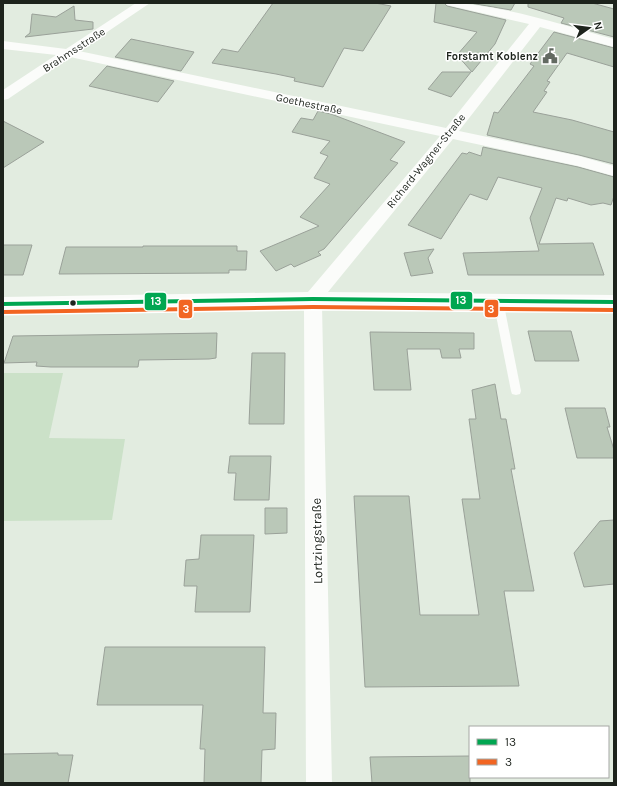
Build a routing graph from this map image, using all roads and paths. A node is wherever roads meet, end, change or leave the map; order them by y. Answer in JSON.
{"nodes":[{"id":1,"x":144,"y":3,"type":"edge"},
{"id":2,"x":451,"y":3,"type":"edge"},
{"id":3,"x":536,"y":22,"type":"junction"},
{"id":4,"x":614,"y":43,"type":"edge"},
{"id":5,"x":3,"y":45,"type":"edge"},
{"id":6,"x":68,"y":53,"type":"junction"},
{"id":7,"x":3,"y":96,"type":"edge"},
{"id":8,"x":449,"y":134,"type":"junction"},
{"id":9,"x":614,"y":171,"type":"edge"},
{"id":10,"x":313,"y":299,"type":"junction"},
{"id":11,"x":498,"y":300,"type":"junction"},
{"id":12,"x":614,"y":302,"type":"edge"},
{"id":13,"x":3,"y":304,"type":"edge"},
{"id":14,"x":516,"y":391,"type":"dead end"},
{"id":15,"x":319,"y":783,"type":"edge"}],
"edges":[{"from":1,"to":6,"type":"street","name":"Brahmsstraße"},
{"from":2,"to":3,"type":"street"},
{"from":3,"to":4,"type":"street"},
{"from":3,"to":8,"type":"street","name":"Richard-Wagner-Straße"},
{"from":5,"to":6,"type":"street","name":"Goethestraße"},
{"from":6,"to":7,"type":"street","name":"Brahmsstraße"},
{"from":6,"to":8,"type":"street","name":"Goethestraße"},
{"from":8,"to":9,"type":"street","name":"Goethestraße"},
{"from":8,"to":10,"type":"street","name":"Richard-Wagner-Straße"},
{"from":10,"to":11,"type":"street"},
{"from":10,"to":13,"type":"street"},
{"from":10,"to":15,"type":"street","name":"Lortzingstraße"},
{"from":11,"to":12,"type":"street"},
{"from":11,"to":14,"type":"lane"}]}
